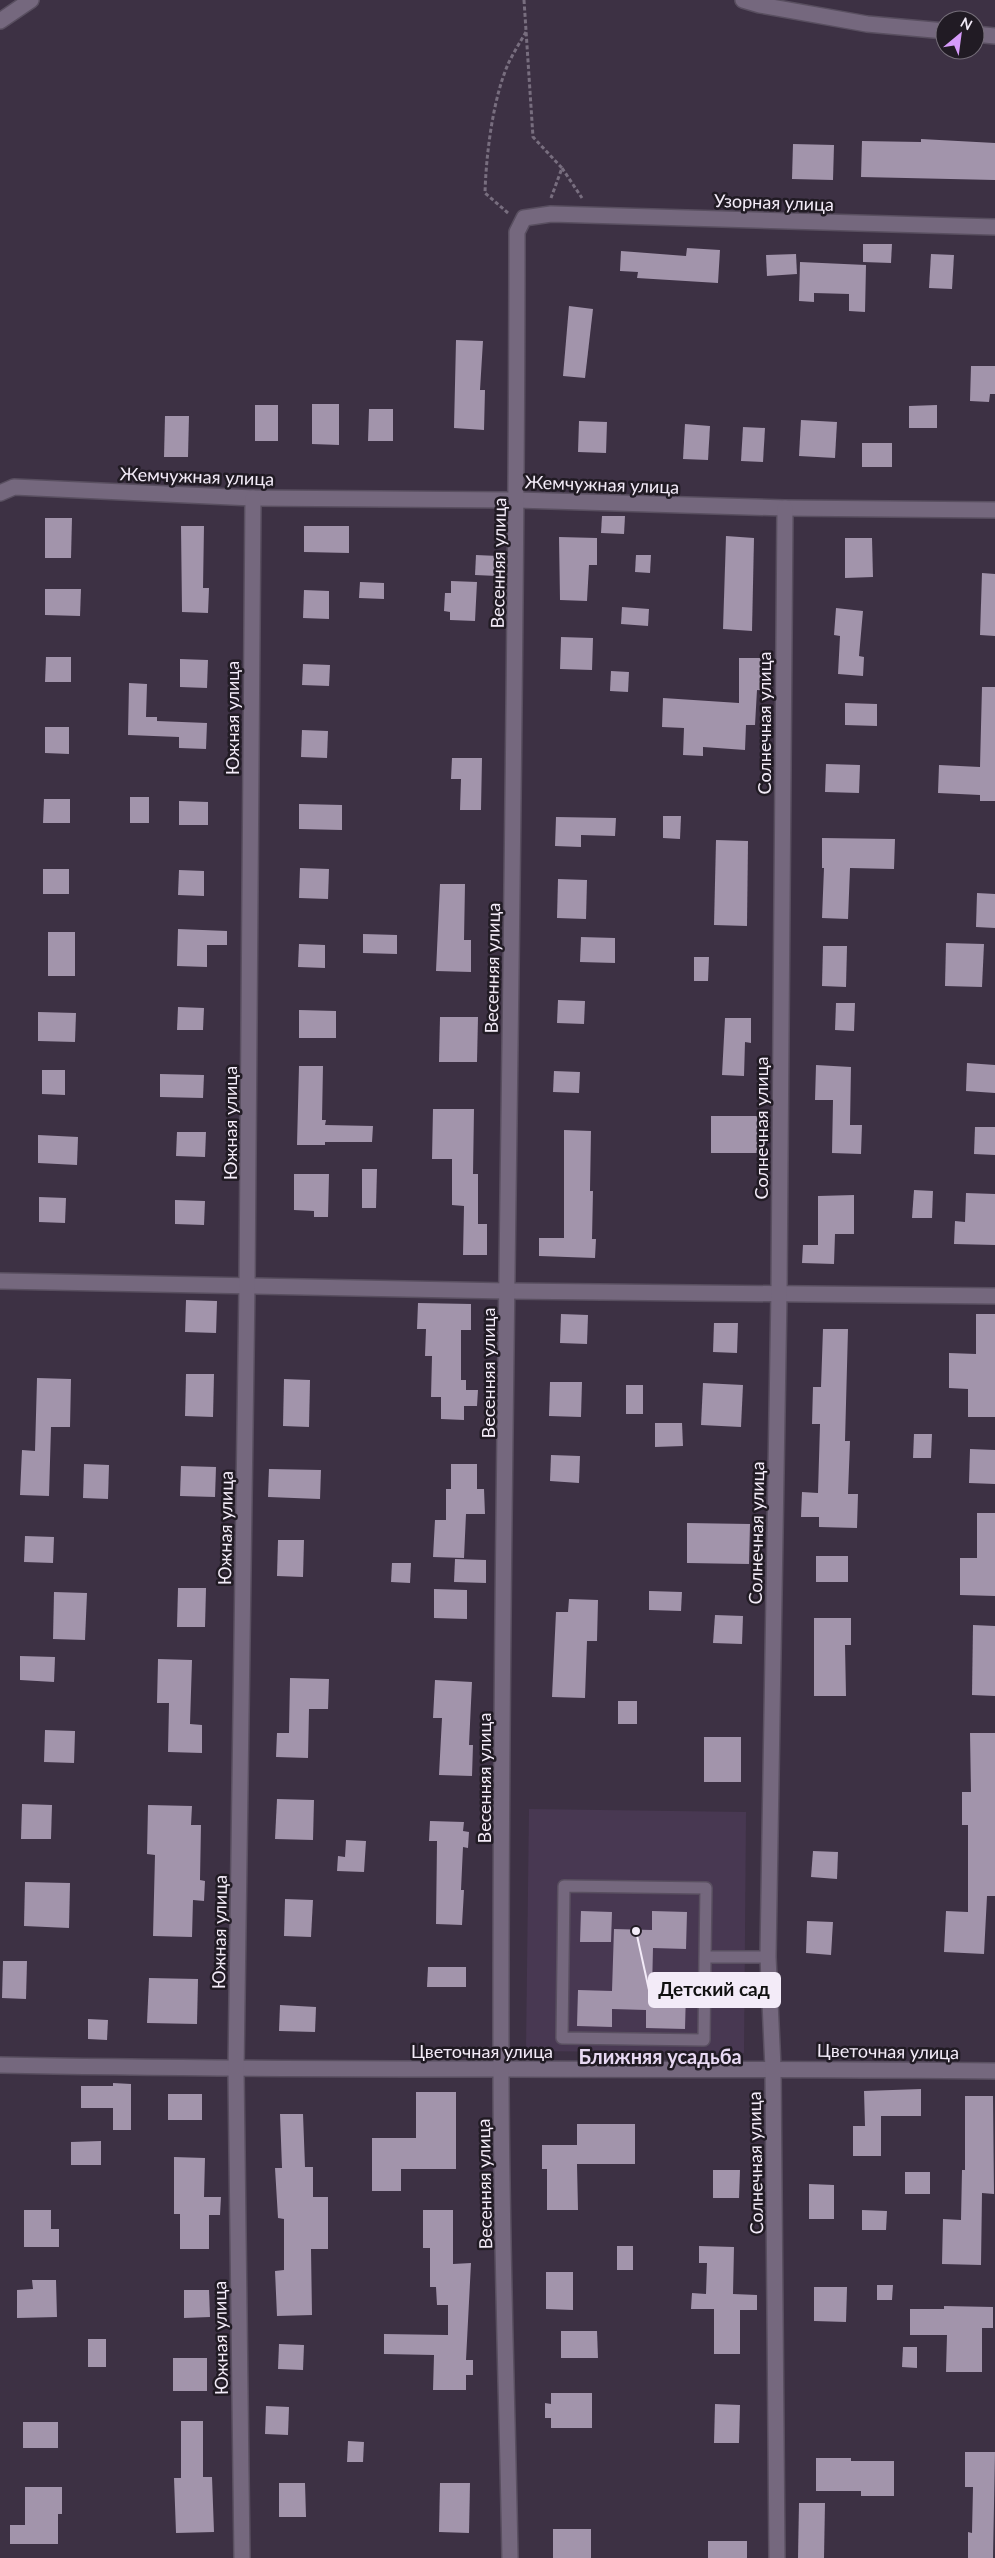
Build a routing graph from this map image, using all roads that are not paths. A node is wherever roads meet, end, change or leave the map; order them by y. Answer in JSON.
{"nodes":[{"id":1,"x":32,"y":0,"type":"edge"},
{"id":2,"x":743,"y":0,"type":"edge"},
{"id":3,"x":761,"y":3,"type":"edge"},
{"id":4,"x":0,"y":21,"type":"edge"},
{"id":5,"x":935,"y":31,"type":"edge"},
{"id":6,"x":520,"y":223,"type":"joint"},
{"id":7,"x":995,"y":227,"type":"edge"},
{"id":8,"x":0,"y":492,"type":"edge"},
{"id":9,"x":252,"y":498,"type":"junction"},
{"id":10,"x":517,"y":500,"type":"junction"},
{"id":11,"x":785,"y":508,"type":"junction"},
{"id":12,"x":995,"y":510,"type":"edge"},
{"id":13,"x":0,"y":1281,"type":"edge"},
{"id":14,"x":247,"y":1285,"type":"junction"},
{"id":15,"x":507,"y":1291,"type":"junction"},
{"id":16,"x":779,"y":1292,"type":"junction"},
{"id":17,"x":995,"y":1296,"type":"edge"},
{"id":18,"x":705,"y":1957,"type":"junction"},
{"id":19,"x":768,"y":1957,"type":"junction"},
{"id":20,"x":0,"y":2065,"type":"edge"},
{"id":21,"x":773,"y":2068,"type":"junction"},
{"id":22,"x":236,"y":2070,"type":"junction"},
{"id":23,"x":501,"y":2070,"type":"junction"},
{"id":24,"x":995,"y":2071,"type":"edge"},
{"id":25,"x":242,"y":2558,"type":"edge"},
{"id":26,"x":510,"y":2558,"type":"edge"},
{"id":27,"x":777,"y":2558,"type":"edge"}],
"edges":[{"from":1,"to":4,"type":"street"},
{"from":2,"to":3,"type":"street"},
{"from":3,"to":5,"type":"street"},
{"from":6,"to":7,"type":"street","name":"Узорная улица"},
{"from":6,"to":10,"type":"street","name":"Весенняя улица"},
{"from":8,"to":9,"type":"street","name":"Жемчужная улица"},
{"from":9,"to":10,"type":"street","name":"Жемчужная улица"},
{"from":9,"to":14,"type":"street","name":"Южная улица"},
{"from":10,"to":11,"type":"street","name":"Жемчужная улица"},
{"from":10,"to":15,"type":"street","name":"Весенняя улица"},
{"from":11,"to":12,"type":"street","name":"Жемчужная улица"},
{"from":11,"to":16,"type":"street","name":"Солнечная улица"},
{"from":13,"to":14,"type":"street"},
{"from":14,"to":15,"type":"street"},
{"from":14,"to":22,"type":"street","name":"Южная улица"},
{"from":15,"to":16,"type":"street"},
{"from":15,"to":23,"type":"street","name":"Весенняя улица"},
{"from":16,"to":17,"type":"street"},
{"from":16,"to":19,"type":"street","name":"Солнечная улица"},
{"from":18,"to":18,"type":"lane"},
{"from":18,"to":19,"type":"lane"},
{"from":19,"to":21,"type":"street","name":"Солнечная улица"},
{"from":20,"to":22,"type":"street","name":"Цветочная улица"},
{"from":21,"to":23,"type":"street","name":"Цветочная улица"},
{"from":21,"to":24,"type":"street","name":"Цветочная улица"},
{"from":21,"to":27,"type":"street","name":"Солнечная улица"},
{"from":22,"to":23,"type":"street","name":"Цветочная улица"},
{"from":22,"to":25,"type":"street","name":"Южная улица"},
{"from":23,"to":26,"type":"street","name":"Весенняя улица"}]}
